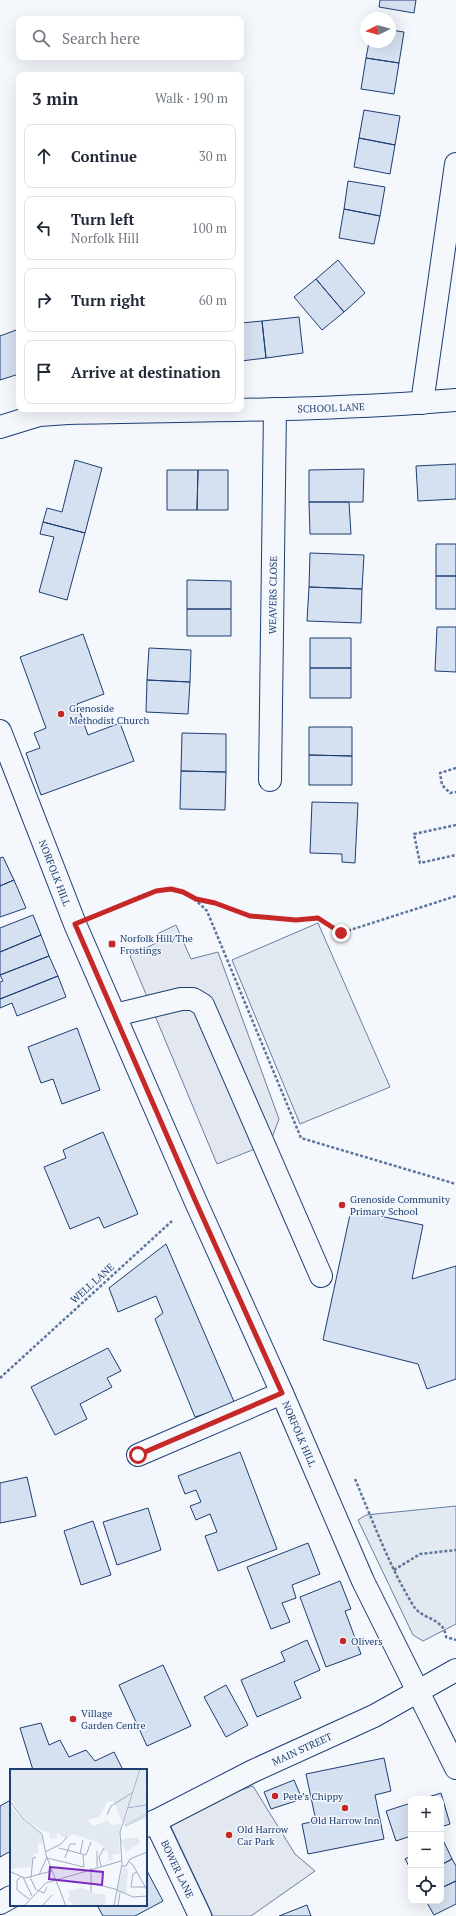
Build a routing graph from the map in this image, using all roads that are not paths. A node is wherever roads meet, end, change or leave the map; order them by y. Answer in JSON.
{"nodes":[{"id":1,"x":456,"y":164,"type":"edge"},
{"id":2,"x":456,"y":400,"type":"edge"},
{"id":3,"x":422,"y":403,"type":"junction"},
{"id":4,"x":275,"y":409,"type":"junction"},
{"id":5,"x":244,"y":410,"type":"edge"},
{"id":6,"x":120,"y":412,"type":"edge"},
{"id":7,"x":0,"y":426,"type":"edge"},
{"id":8,"x":0,"y":731,"type":"edge"},
{"id":9,"x":270,"y":780,"type":"dead end"},
{"id":10,"x":115,"y":1015,"type":"junction"},
{"id":11,"x":321,"y":1276,"type":"dead end"},
{"id":12,"x":282,"y":1393,"type":"junction"},
{"id":13,"x":138,"y":1455,"type":"dead end"},
{"id":14,"x":456,"y":1670,"type":"edge"},
{"id":15,"x":418,"y":1691,"type":"junction"},
{"id":16,"x":456,"y":1768,"type":"edge"},
{"id":17,"x":151,"y":1824,"type":"edge"},
{"id":18,"x":10,"y":1898,"type":"edge"},
{"id":19,"x":0,"y":1903,"type":"edge"},
{"id":20,"x":200,"y":1916,"type":"edge"}],
"edges":[{"from":1,"to":3,"type":"street"},
{"from":2,"to":3,"type":"street","name":"SCHOOL LANE"},
{"from":3,"to":4,"type":"street","name":"SCHOOL LANE"},
{"from":4,"to":5,"type":"street","name":"SCHOOL LANE"},
{"from":4,"to":9,"type":"street","name":"WEAVERS CLOSE"},
{"from":6,"to":7,"type":"street","name":"SCHOOL LANE"},
{"from":8,"to":10,"type":"street","name":"NORFOLK HILL"},
{"from":10,"to":11,"type":"street"},
{"from":10,"to":12,"type":"street","name":"NORFOLK HILL"},
{"from":12,"to":13,"type":"street"},
{"from":12,"to":15,"type":"street","name":"NORFOLK HILL"},
{"from":14,"to":15,"type":"street","name":"MAIN STREET"},
{"from":15,"to":16,"type":"street","name":"NORFOLK HILL"},
{"from":15,"to":17,"type":"street","name":"MAIN STREET"},
{"from":17,"to":20,"type":"street","name":"BOWER LANE"},
{"from":18,"to":19,"type":"street"}]}
